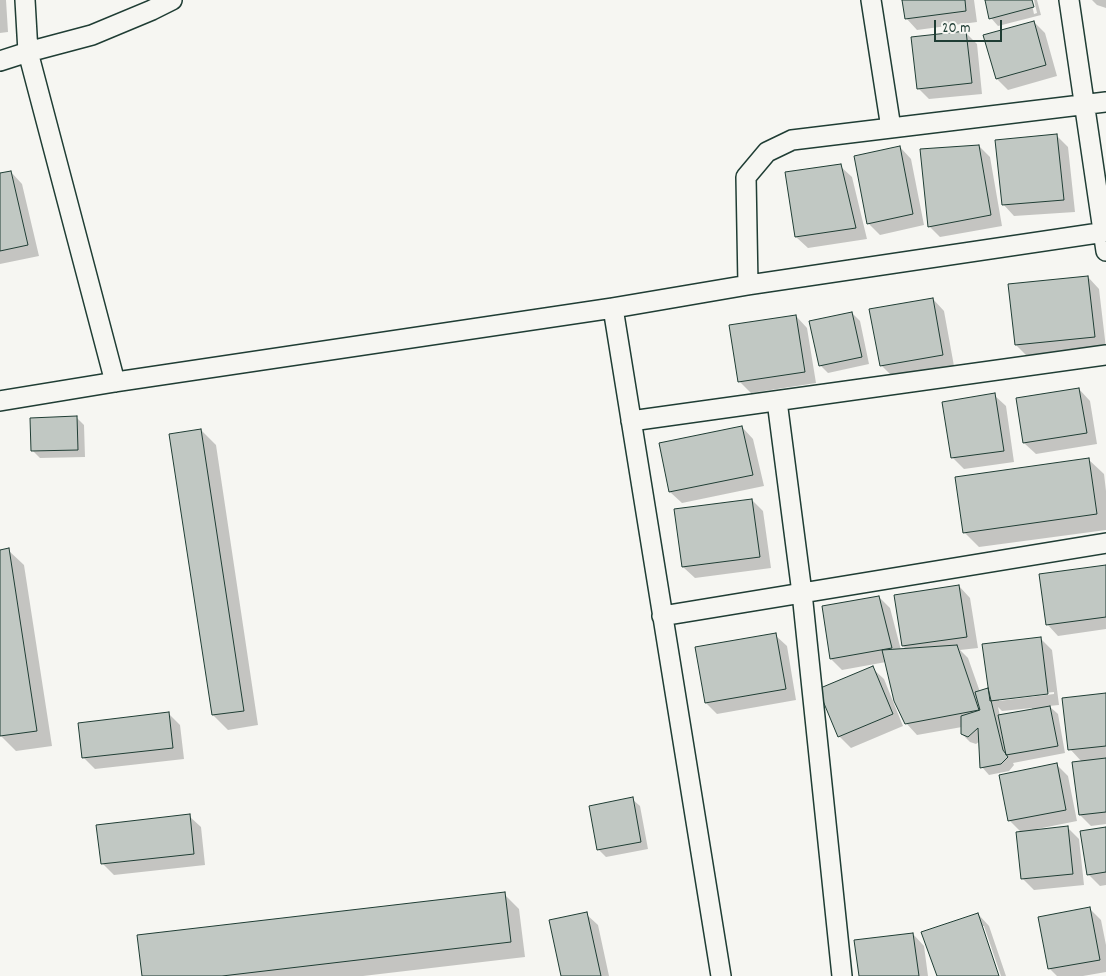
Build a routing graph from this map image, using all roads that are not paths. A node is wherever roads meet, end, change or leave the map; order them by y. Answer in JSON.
{"nodes":[{"id":1,"x":25,"y":0,"type":"edge"},
{"id":2,"x":172,"y":0,"type":"edge"},
{"id":3,"x":872,"y":0,"type":"edge"},
{"id":4,"x":1070,"y":0,"type":"edge"},
{"id":5,"x":28,"y":52,"type":"junction"},
{"id":6,"x":0,"y":61,"type":"edge"},
{"id":7,"x":1106,"y":102,"type":"edge"},
{"id":8,"x":1085,"y":104,"type":"junction"},
{"id":9,"x":891,"y":128,"type":"junction"},
{"id":10,"x":1105,"y":238,"type":"edge"},
{"id":11,"x":748,"y":285,"type":"junction"},
{"id":12,"x":612,"y":308,"type":"junction"},
{"id":13,"x":1106,"y":355,"type":"edge"},
{"id":14,"x":115,"y":382,"type":"junction"},
{"id":15,"x":0,"y":401,"type":"edge"},
{"id":16,"x":777,"y":401,"type":"junction"},
{"id":17,"x":631,"y":421,"type":"junction"},
{"id":18,"x":1106,"y":543,"type":"edge"},
{"id":19,"x":802,"y":593,"type":"junction"},
{"id":20,"x":662,"y":616,"type":"junction"},
{"id":21,"x":721,"y":976,"type":"edge"},
{"id":22,"x":842,"y":976,"type":"edge"}],
"edges":[{"from":1,"to":5,"type":"street"},
{"from":2,"to":5,"type":"street"},
{"from":3,"to":9,"type":"street"},
{"from":4,"to":8,"type":"street"},
{"from":5,"to":6,"type":"street"},
{"from":5,"to":14,"type":"street"},
{"from":7,"to":8,"type":"street"},
{"from":8,"to":9,"type":"street"},
{"from":8,"to":10,"type":"street"},
{"from":9,"to":11,"type":"street"},
{"from":10,"to":11,"type":"street"},
{"from":11,"to":12,"type":"street"},
{"from":12,"to":14,"type":"street"},
{"from":12,"to":17,"type":"street"},
{"from":13,"to":16,"type":"street"},
{"from":14,"to":15,"type":"street"},
{"from":16,"to":17,"type":"street"},
{"from":16,"to":19,"type":"street"},
{"from":17,"to":20,"type":"street"},
{"from":18,"to":19,"type":"street"},
{"from":19,"to":20,"type":"street"},
{"from":19,"to":22,"type":"street"},
{"from":20,"to":21,"type":"street"}]}
